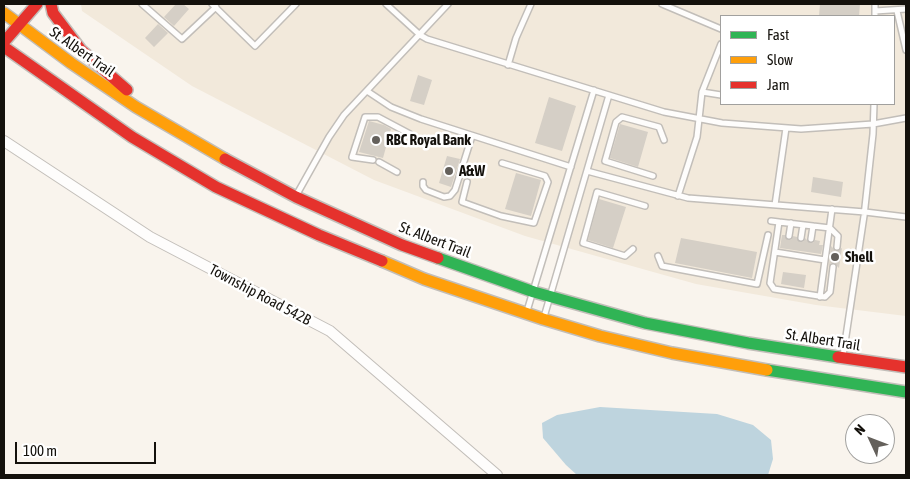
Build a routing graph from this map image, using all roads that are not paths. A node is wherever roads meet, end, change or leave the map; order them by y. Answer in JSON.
{"nodes":[{"id":1,"x":8,"y":4,"type":"edge"},
{"id":2,"x":37,"y":4,"type":"edge"},
{"id":3,"x":51,"y":4,"type":"edge"},
{"id":4,"x":142,"y":4,"type":"edge"},
{"id":5,"x":296,"y":4,"type":"edge"},
{"id":6,"x":386,"y":4,"type":"edge"},
{"id":7,"x":448,"y":4,"type":"edge"},
{"id":8,"x":531,"y":4,"type":"edge"},
{"id":9,"x":662,"y":4,"type":"edge"},
{"id":10,"x":875,"y":4,"type":"edge"},
{"id":11,"x":214,"y":5,"type":"edge"},
{"id":12,"x":4,"y":8,"type":"edge"},
{"id":13,"x":906,"y":9,"type":"edge"},
{"id":14,"x":897,"y":11,"type":"junction"},
{"id":15,"x":4,"y":13,"type":"edge"},
{"id":16,"x":875,"y":14,"type":"edge"},
{"id":17,"x":18,"y":24,"type":"junction"},
{"id":18,"x":720,"y":29,"type":"edge"},
{"id":19,"x":420,"y":35,"type":"junction"},
{"id":20,"x":4,"y":42,"type":"edge"},
{"id":21,"x":4,"y":47,"type":"edge"},
{"id":22,"x":720,"y":47,"type":"edge"},
{"id":23,"x":906,"y":50,"type":"edge"},
{"id":24,"x":508,"y":65,"type":"junction"},
{"id":25,"x":594,"y":90,"type":"junction"},
{"id":26,"x":367,"y":91,"type":"junction"},
{"id":27,"x":702,"y":92,"type":"junction"},
{"id":28,"x":609,"y":95,"type":"junction"},
{"id":29,"x":720,"y":95,"type":"edge"},
{"id":30,"x":874,"y":105,"type":"edge"},
{"id":31,"x":136,"y":107,"type":"junction"},
{"id":32,"x":906,"y":118,"type":"edge"},
{"id":33,"x":699,"y":119,"type":"junction"},
{"id":34,"x":873,"y":124,"type":"junction"},
{"id":35,"x":786,"y":128,"type":"junction"},
{"id":36,"x":410,"y":134,"type":"dead end"},
{"id":37,"x":472,"y":136,"type":"junction"},
{"id":38,"x":664,"y":140,"type":"dead end"},
{"id":39,"x":4,"y":141,"type":"edge"},
{"id":40,"x":502,"y":163,"type":"dead end"},
{"id":41,"x":571,"y":167,"type":"junction"},
{"id":42,"x":586,"y":171,"type":"junction"},
{"id":43,"x":396,"y":172,"type":"dead end"},
{"id":44,"x":653,"y":176,"type":"dead end"},
{"id":45,"x":423,"y":182,"type":"dead end"},
{"id":46,"x":467,"y":182,"type":"dead end"},
{"id":47,"x":678,"y":196,"type":"junction"},
{"id":48,"x":296,"y":197,"type":"junction"},
{"id":49,"x":775,"y":205,"type":"junction"},
{"id":50,"x":645,"y":206,"type":"dead end"},
{"id":51,"x":832,"y":209,"type":"junction"},
{"id":52,"x":865,"y":212,"type":"junction"},
{"id":53,"x":906,"y":217,"type":"edge"},
{"id":54,"x":771,"y":221,"type":"dead end"},
{"id":55,"x":779,"y":222,"type":"junction"},
{"id":56,"x":791,"y":224,"type":"junction"},
{"id":57,"x":803,"y":225,"type":"junction"},
{"id":58,"x":813,"y":226,"type":"junction"},
{"id":59,"x":830,"y":228,"type":"junction"},
{"id":60,"x":768,"y":235,"type":"dead end"},
{"id":61,"x":789,"y":236,"type":"dead end"},
{"id":62,"x":801,"y":238,"type":"dead end"},
{"id":63,"x":810,"y":239,"type":"dead end"},
{"id":64,"x":837,"y":247,"type":"dead end"},
{"id":65,"x":633,"y":249,"type":"dead end"},
{"id":66,"x":775,"y":252,"type":"junction"},
{"id":67,"x":658,"y":256,"type":"dead end"},
{"id":68,"x":825,"y":260,"type":"junction"},
{"id":69,"x":833,"y":267,"type":"dead end"},
{"id":70,"x":534,"y":292,"type":"junction"},
{"id":71,"x":820,"y":297,"type":"junction"},
{"id":72,"x":550,"y":298,"type":"junction"},
{"id":73,"x":526,"y":314,"type":"junction"},
{"id":74,"x":543,"y":320,"type":"junction"},
{"id":75,"x":843,"y":358,"type":"junction"},
{"id":76,"x":906,"y":367,"type":"edge"},
{"id":77,"x":906,"y":392,"type":"edge"},
{"id":78,"x":497,"y":475,"type":"edge"}],
"edges":[{"from":1,"to":12,"type":"main road"},
{"from":2,"to":17,"type":"main road"},
{"from":3,"to":31,"type":"main road"},
{"from":4,"to":11,"type":"lane"},
{"from":5,"to":11,"type":"lane"},
{"from":6,"to":19,"type":"lane"},
{"from":7,"to":19,"type":"lane"},
{"from":8,"to":24,"type":"lane"},
{"from":9,"to":18,"type":"lane"},
{"from":10,"to":16,"type":"lane"},
{"from":13,"to":14,"type":"lane"},
{"from":14,"to":16,"type":"lane"},
{"from":14,"to":23,"type":"lane"},
{"from":15,"to":17,"type":"main road","name":"St. Albert Trail"},
{"from":17,"to":20,"type":"main road"},
{"from":17,"to":31,"type":"main road","name":"St. Albert Trail"},
{"from":19,"to":24,"type":"lane"},
{"from":19,"to":26,"type":"lane"},
{"from":21,"to":73,"type":"main road"},
{"from":22,"to":27,"type":"lane"},
{"from":24,"to":25,"type":"lane"},
{"from":25,"to":28,"type":"lane"},
{"from":25,"to":41,"type":"lane"},
{"from":26,"to":37,"type":"lane"},
{"from":26,"to":48,"type":"lane"},
{"from":27,"to":29,"type":"lane"},
{"from":27,"to":33,"type":"lane"},
{"from":28,"to":33,"type":"lane"},
{"from":28,"to":42,"type":"lane"},
{"from":30,"to":34,"type":"lane"},
{"from":31,"to":48,"type":"main road","name":"St. Albert Trail"},
{"from":32,"to":34,"type":"lane"},
{"from":33,"to":35,"type":"lane"},
{"from":33,"to":47,"type":"lane"},
{"from":34,"to":35,"type":"lane"},
{"from":34,"to":52,"type":"lane"},
{"from":35,"to":49,"type":"lane"},
{"from":36,"to":43,"type":"lane"},
{"from":37,"to":41,"type":"lane"},
{"from":37,"to":45,"type":"lane"},
{"from":38,"to":44,"type":"lane"},
{"from":39,"to":78,"type":"street","name":"Township Road 542B"},
{"from":40,"to":46,"type":"lane"},
{"from":41,"to":70,"type":"lane"},
{"from":42,"to":47,"type":"lane"},
{"from":42,"to":72,"type":"lane"},
{"from":47,"to":49,"type":"lane"},
{"from":48,"to":70,"type":"main road","name":"St. Albert Trail"},
{"from":49,"to":51,"type":"lane"},
{"from":50,"to":65,"type":"lane"},
{"from":51,"to":52,"type":"lane"},
{"from":51,"to":59,"type":"lane"},
{"from":52,"to":53,"type":"lane"},
{"from":52,"to":75,"type":"lane"},
{"from":54,"to":55,"type":"lane"},
{"from":55,"to":56,"type":"lane"},
{"from":55,"to":66,"type":"lane"},
{"from":56,"to":57,"type":"lane"},
{"from":56,"to":61,"type":"lane"},
{"from":57,"to":58,"type":"lane"},
{"from":57,"to":62,"type":"lane"},
{"from":58,"to":59,"type":"lane"},
{"from":58,"to":63,"type":"lane"},
{"from":59,"to":64,"type":"lane"},
{"from":59,"to":68,"type":"lane"},
{"from":60,"to":67,"type":"lane"},
{"from":66,"to":68,"type":"lane"},
{"from":66,"to":71,"type":"lane"},
{"from":68,"to":71,"type":"lane"},
{"from":69,"to":71,"type":"lane"},
{"from":70,"to":72,"type":"main road","name":"St. Albert Trail"},
{"from":70,"to":73,"type":"lane"},
{"from":72,"to":74,"type":"lane"},
{"from":72,"to":75,"type":"main road","name":"St. Albert Trail"},
{"from":73,"to":74,"type":"main road"},
{"from":74,"to":77,"type":"main road"},
{"from":75,"to":76,"type":"main road","name":"St. Albert Trail"}]}
